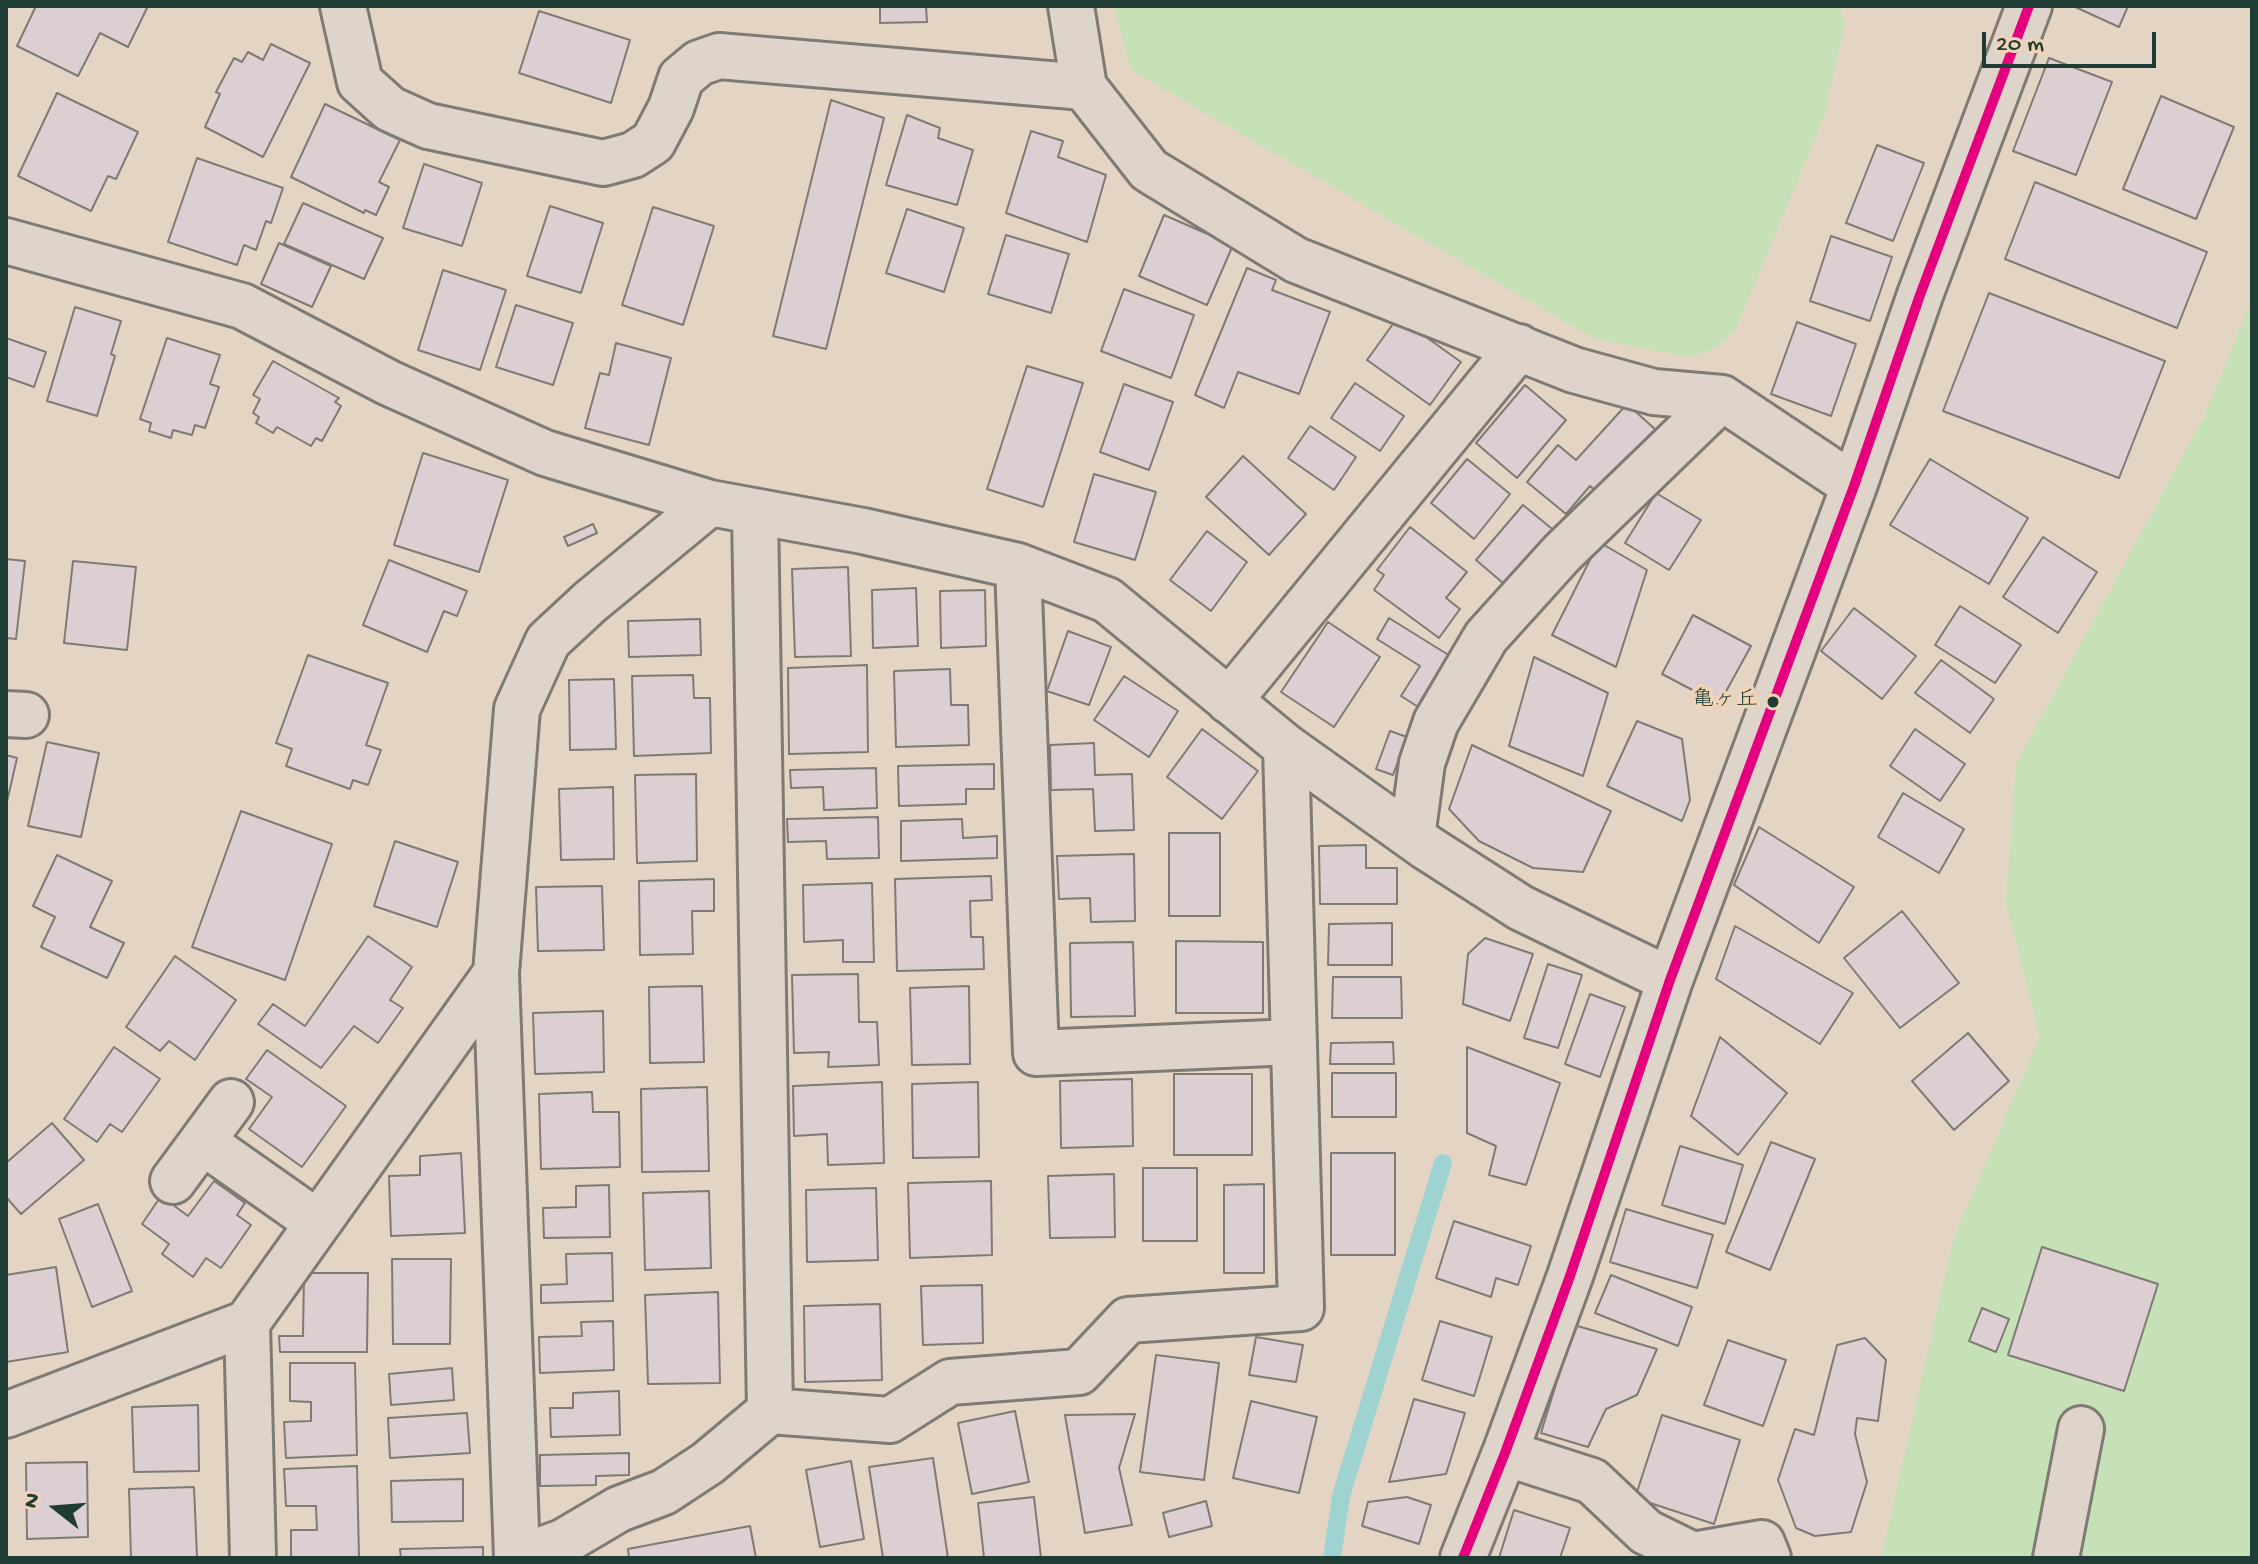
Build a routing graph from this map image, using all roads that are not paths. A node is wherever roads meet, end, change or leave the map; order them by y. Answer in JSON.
{"nodes":[{"id":1,"x":343,"y":6,"type":"edge"},
{"id":2,"x":1071,"y":6,"type":"edge"},
{"id":3,"x":2029,"y":6,"type":"edge"},
{"id":4,"x":1084,"y":87,"type":"junction"},
{"id":5,"x":7,"y":243,"type":"edge"},
{"id":6,"x":1519,"y":347,"type":"junction"},
{"id":7,"x":1722,"y":398,"type":"junction"},
{"id":8,"x":1854,"y":486,"type":"junction"},
{"id":9,"x":710,"y":503,"type":"junction"},
{"id":10,"x":755,"y":513,"type":"junction"},
{"id":11,"x":1018,"y":566,"type":"junction"},
{"id":12,"x":1229,"y":701,"type":"junction"},
{"id":13,"x":1286,"y":747,"type":"junction"},
{"id":14,"x":1412,"y":837,"type":"junction"},
{"id":15,"x":496,"y":973,"type":"junction"},
{"id":16,"x":1670,"y":980,"type":"junction"},
{"id":17,"x":1294,"y":1042,"type":"junction"},
{"id":18,"x":231,"y":1102,"type":"dead end"},
{"id":19,"x":203,"y":1142,"type":"junction"},
{"id":20,"x":173,"y":1181,"type":"dead end"},
{"id":21,"x":318,"y":1223,"type":"junction"},
{"id":22,"x":247,"y":1323,"type":"junction"},
{"id":23,"x":770,"y":1411,"type":"junction"},
{"id":24,"x":6,"y":1415,"type":"edge"},
{"id":25,"x":2081,"y":1429,"type":"dead end"},
{"id":26,"x":1505,"y":1453,"type":"junction"},
{"id":27,"x":253,"y":1558,"type":"edge"},
{"id":28,"x":518,"y":1558,"type":"edge"},
{"id":29,"x":1463,"y":1558,"type":"edge"},
{"id":30,"x":1768,"y":1558,"type":"edge"},
{"id":31,"x":2056,"y":1558,"type":"edge"}],
"edges":[{"from":1,"to":4,"type":"street"},
{"from":2,"to":4,"type":"street"},
{"from":3,"to":8,"type":"street"},
{"from":4,"to":6,"type":"street"},
{"from":5,"to":9,"type":"street"},
{"from":6,"to":7,"type":"street"},
{"from":6,"to":12,"type":"street"},
{"from":7,"to":8,"type":"street"},
{"from":7,"to":14,"type":"street"},
{"from":8,"to":16,"type":"street"},
{"from":9,"to":10,"type":"street"},
{"from":9,"to":15,"type":"street"},
{"from":10,"to":11,"type":"street"},
{"from":10,"to":23,"type":"street"},
{"from":11,"to":12,"type":"street"},
{"from":11,"to":17,"type":"street"},
{"from":12,"to":13,"type":"street"},
{"from":13,"to":14,"type":"street"},
{"from":13,"to":17,"type":"street"},
{"from":14,"to":16,"type":"street"},
{"from":15,"to":21,"type":"street"},
{"from":15,"to":28,"type":"street"},
{"from":16,"to":26,"type":"street"},
{"from":17,"to":23,"type":"street"},
{"from":18,"to":19,"type":"street"},
{"from":19,"to":20,"type":"street"},
{"from":19,"to":21,"type":"street"},
{"from":21,"to":22,"type":"street"},
{"from":22,"to":24,"type":"street"},
{"from":22,"to":27,"type":"street"},
{"from":23,"to":28,"type":"street"},
{"from":25,"to":31,"type":"street"},
{"from":26,"to":29,"type":"street"},
{"from":26,"to":30,"type":"street"}]}
